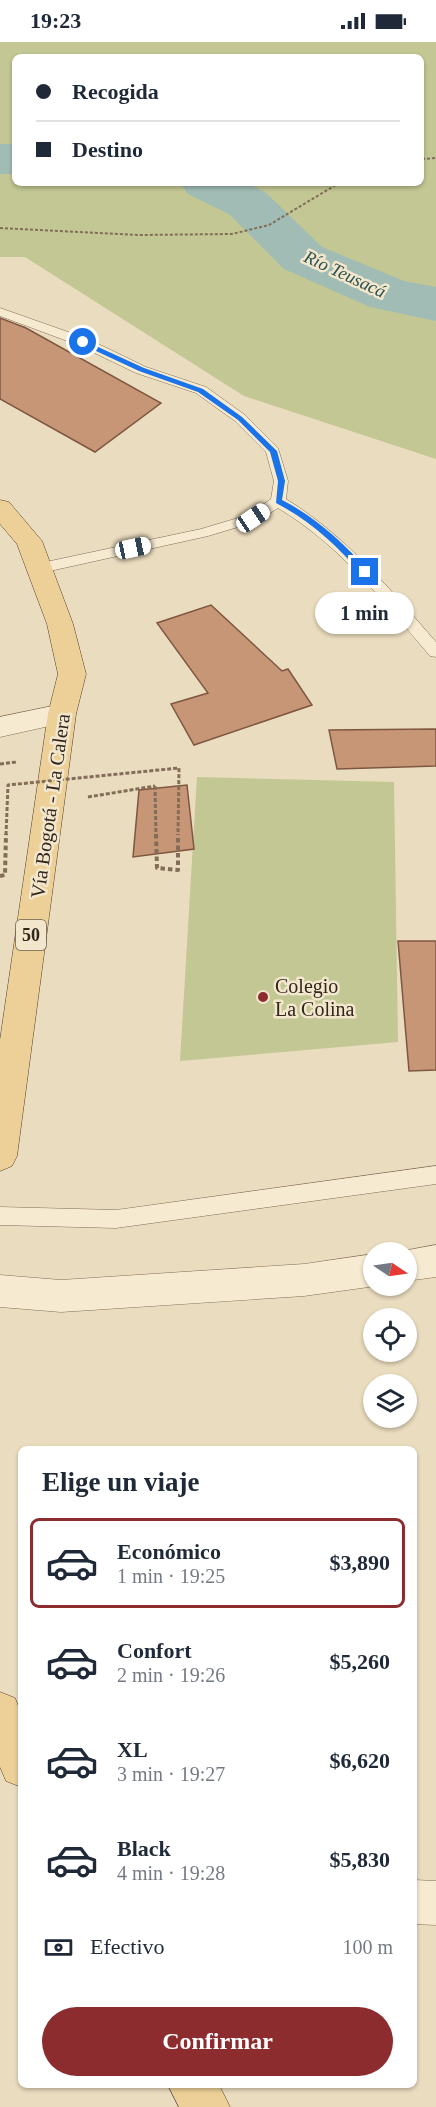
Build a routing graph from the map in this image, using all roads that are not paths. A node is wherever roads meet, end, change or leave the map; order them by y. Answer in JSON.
{"nodes":[{"id":1,"x":0,"y":312,"type":"edge"},
{"id":2,"x":278,"y":501,"type":"junction"},
{"id":3,"x":0,"y":508,"type":"edge"},
{"id":4,"x":41,"y":568,"type":"junction"},
{"id":5,"x":436,"y":652,"type":"edge"},
{"id":6,"x":62,"y":714,"type":"junction"},
{"id":7,"x":0,"y":727,"type":"edge"},
{"id":8,"x":0,"y":1156,"type":"edge"},
{"id":9,"x":436,"y":1174,"type":"edge"},
{"id":10,"x":0,"y":1216,"type":"edge"},
{"id":11,"x":436,"y":1261,"type":"edge"},
{"id":12,"x":417,"y":1264,"type":"edge"},
{"id":13,"x":363,"y":1272,"type":"edge"},
{"id":14,"x":0,"y":1291,"type":"edge"},
{"id":15,"x":0,"y":1713,"type":"edge"},
{"id":16,"x":18,"y":1758,"type":"edge"},
{"id":17,"x":417,"y":1902,"type":"edge"},
{"id":18,"x":436,"y":1903,"type":"edge"},
{"id":19,"x":194,"y":2088,"type":"edge"},
{"id":20,"x":206,"y":2107,"type":"edge"}],
"edges":[{"from":1,"to":2,"type":"lane"},
{"from":2,"to":4,"type":"lane"},
{"from":2,"to":5,"type":"lane"},
{"from":3,"to":4,"type":"main road","name":"Vía Bogotá - La Calera","number":"50"},
{"from":4,"to":6,"type":"main road","name":"Vía Bogotá - La Calera","number":"50"},
{"from":6,"to":7,"type":"street"},
{"from":6,"to":8,"type":"main road","name":"Vía Bogotá - La Calera","number":"50"},
{"from":9,"to":10,"type":"lane"},
{"from":11,"to":12,"type":"street"},
{"from":13,"to":14,"type":"street"},
{"from":15,"to":16,"type":"main road"},
{"from":17,"to":18,"type":"street"},
{"from":19,"to":20,"type":"main road"}]}
